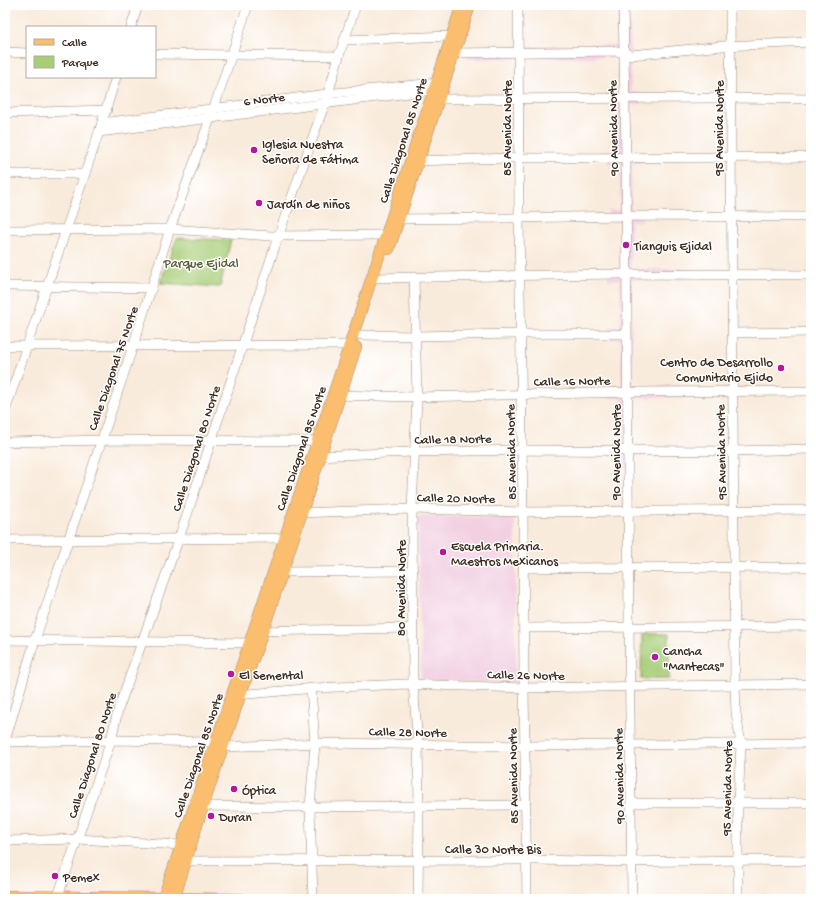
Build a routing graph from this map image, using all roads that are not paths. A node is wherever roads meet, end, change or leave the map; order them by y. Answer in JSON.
{"nodes":[{"id":1,"x":138,"y":5,"type":"edge"},
{"id":2,"x":248,"y":5,"type":"edge"},
{"id":3,"x":356,"y":5,"type":"edge"},
{"id":4,"x":462,"y":5,"type":"edge"},
{"id":5,"x":470,"y":5,"type":"edge"},
{"id":6,"x":518,"y":5,"type":"edge"},
{"id":7,"x":623,"y":5,"type":"edge"},
{"id":8,"x":730,"y":5,"type":"edge"},
{"id":9,"x":131,"y":26,"type":"edge"},
{"id":10,"x":451,"y":36,"type":"junction"},
{"id":11,"x":344,"y":40,"type":"junction"},
{"id":12,"x":811,"y":42,"type":"edge"},
{"id":13,"x":730,"y":46,"type":"junction"},
{"id":14,"x":5,"y":52,"type":"edge"},
{"id":15,"x":519,"y":52,"type":"junction"},
{"id":16,"x":26,"y":53,"type":"edge"},
{"id":17,"x":454,"y":53,"type":"junction"},
{"id":18,"x":624,"y":53,"type":"junction"},
{"id":19,"x":156,"y":54,"type":"edge"},
{"id":20,"x":232,"y":55,"type":"junction"},
{"id":21,"x":339,"y":56,"type":"junction"},
{"id":22,"x":116,"y":78,"type":"edge"},
{"id":23,"x":435,"y":91,"type":"junction"},
{"id":24,"x":328,"y":94,"type":"junction"},
{"id":25,"x":625,"y":98,"type":"junction"},
{"id":26,"x":730,"y":98,"type":"junction"},
{"id":27,"x":519,"y":99,"type":"junction"},
{"id":28,"x":811,"y":99,"type":"edge"},
{"id":29,"x":324,"y":104,"type":"junction"},
{"id":30,"x":214,"y":108,"type":"junction"},
{"id":31,"x":107,"y":110,"type":"junction"},
{"id":32,"x":5,"y":113,"type":"edge"},
{"id":33,"x":211,"y":118,"type":"junction"},
{"id":34,"x":101,"y":128,"type":"junction"},
{"id":35,"x":731,"y":157,"type":"junction"},
{"id":36,"x":811,"y":157,"type":"edge"},
{"id":37,"x":519,"y":158,"type":"junction"},
{"id":38,"x":626,"y":158,"type":"junction"},
{"id":39,"x":414,"y":161,"type":"junction"},
{"id":40,"x":5,"y":174,"type":"edge"},
{"id":41,"x":86,"y":174,"type":"junction"},
{"id":42,"x":626,"y":216,"type":"junction"},
{"id":43,"x":731,"y":216,"type":"junction"},
{"id":44,"x":811,"y":216,"type":"edge"},
{"id":45,"x":519,"y":218,"type":"junction"},
{"id":46,"x":395,"y":219,"type":"junction"},
{"id":47,"x":170,"y":228,"type":"junction"},
{"id":48,"x":67,"y":229,"type":"junction"},
{"id":49,"x":5,"y":230,"type":"edge"},
{"id":50,"x":385,"y":235,"type":"junction"},
{"id":51,"x":278,"y":237,"type":"junction"},
{"id":52,"x":626,"y":274,"type":"junction"},
{"id":53,"x":731,"y":274,"type":"junction"},
{"id":54,"x":811,"y":275,"type":"edge"},
{"id":55,"x":520,"y":276,"type":"junction"},
{"id":56,"x":414,"y":277,"type":"junction"},
{"id":57,"x":375,"y":278,"type":"junction"},
{"id":58,"x":5,"y":286,"type":"edge"},
{"id":59,"x":47,"y":286,"type":"junction"},
{"id":60,"x":152,"y":288,"type":"junction"},
{"id":61,"x":811,"y":332,"type":"edge"},
{"id":62,"x":732,"y":333,"type":"junction"},
{"id":63,"x":520,"y":334,"type":"junction"},
{"id":64,"x":626,"y":334,"type":"junction"},
{"id":65,"x":360,"y":335,"type":"junction"},
{"id":66,"x":416,"y":336,"type":"junction"},
{"id":67,"x":5,"y":346,"type":"edge"},
{"id":68,"x":28,"y":346,"type":"junction"},
{"id":69,"x":133,"y":346,"type":"junction"},
{"id":70,"x":243,"y":346,"type":"junction"},
{"id":71,"x":349,"y":346,"type":"junction"},
{"id":72,"x":811,"y":391,"type":"edge"},
{"id":73,"x":628,"y":392,"type":"junction"},
{"id":74,"x":732,"y":392,"type":"junction"},
{"id":75,"x":337,"y":395,"type":"junction"},
{"id":76,"x":522,"y":395,"type":"junction"},
{"id":77,"x":417,"y":397,"type":"junction"},
{"id":78,"x":5,"y":410,"type":"edge"},
{"id":79,"x":101,"y":440,"type":"junction"},
{"id":80,"x":211,"y":441,"type":"junction"},
{"id":81,"x":317,"y":441,"type":"junction"},
{"id":82,"x":5,"y":442,"type":"edge"},
{"id":83,"x":811,"y":449,"type":"edge"},
{"id":84,"x":523,"y":450,"type":"junction"},
{"id":85,"x":627,"y":451,"type":"junction"},
{"id":86,"x":733,"y":451,"type":"junction"},
{"id":87,"x":415,"y":452,"type":"junction"},
{"id":88,"x":316,"y":457,"type":"junction"},
{"id":89,"x":412,"y":509,"type":"junction"},
{"id":90,"x":734,"y":510,"type":"junction"},
{"id":91,"x":811,"y":510,"type":"edge"},
{"id":92,"x":628,"y":511,"type":"junction"},
{"id":93,"x":523,"y":512,"type":"junction"},
{"id":94,"x":297,"y":513,"type":"junction"},
{"id":95,"x":284,"y":538,"type":"junction"},
{"id":96,"x":68,"y":539,"type":"junction"},
{"id":97,"x":178,"y":539,"type":"junction"},
{"id":98,"x":5,"y":540,"type":"edge"},
{"id":99,"x":811,"y":567,"type":"edge"},
{"id":100,"x":524,"y":568,"type":"junction"},
{"id":101,"x":629,"y":568,"type":"junction"},
{"id":102,"x":735,"y":568,"type":"junction"},
{"id":103,"x":413,"y":571,"type":"junction"},
{"id":104,"x":282,"y":572,"type":"junction"},
{"id":105,"x":735,"y":626,"type":"junction"},
{"id":106,"x":811,"y":626,"type":"edge"},
{"id":107,"x":629,"y":627,"type":"junction"},
{"id":108,"x":413,"y":628,"type":"junction"},
{"id":109,"x":524,"y":628,"type":"junction"},
{"id":110,"x":258,"y":631,"type":"junction"},
{"id":111,"x":5,"y":640,"type":"edge"},
{"id":112,"x":35,"y":640,"type":"junction"},
{"id":113,"x":142,"y":642,"type":"junction"},
{"id":114,"x":250,"y":643,"type":"junction"},
{"id":115,"x":413,"y":684,"type":"junction"},
{"id":116,"x":811,"y":684,"type":"edge"},
{"id":117,"x":735,"y":685,"type":"junction"},
{"id":118,"x":629,"y":687,"type":"junction"},
{"id":119,"x":311,"y":688,"type":"junction"},
{"id":120,"x":524,"y":688,"type":"junction"},
{"id":121,"x":241,"y":693,"type":"junction"},
{"id":122,"x":111,"y":740,"type":"junction"},
{"id":123,"x":5,"y":741,"type":"edge"},
{"id":124,"x":811,"y":743,"type":"edge"},
{"id":125,"x":315,"y":744,"type":"junction"},
{"id":126,"x":418,"y":744,"type":"junction"},
{"id":127,"x":741,"y":744,"type":"junction"},
{"id":128,"x":219,"y":745,"type":"junction"},
{"id":129,"x":630,"y":745,"type":"junction"},
{"id":130,"x":525,"y":746,"type":"junction"},
{"id":131,"x":632,"y":803,"type":"junction"},
{"id":132,"x":738,"y":803,"type":"junction"},
{"id":133,"x":811,"y":803,"type":"edge"},
{"id":134,"x":419,"y":805,"type":"junction"},
{"id":135,"x":526,"y":805,"type":"junction"},
{"id":136,"x":203,"y":806,"type":"junction"},
{"id":137,"x":310,"y":807,"type":"junction"},
{"id":138,"x":77,"y":839,"type":"junction"},
{"id":139,"x":5,"y":841,"type":"edge"},
{"id":140,"x":181,"y":845,"type":"junction"},
{"id":141,"x":418,"y":860,"type":"junction"},
{"id":142,"x":526,"y":860,"type":"junction"},
{"id":143,"x":738,"y":860,"type":"junction"},
{"id":144,"x":180,"y":861,"type":"junction"},
{"id":145,"x":313,"y":861,"type":"junction"},
{"id":146,"x":632,"y":861,"type":"junction"},
{"id":147,"x":811,"y":861,"type":"edge"},
{"id":148,"x":5,"y":896,"type":"edge"},
{"id":149,"x":57,"y":898,"type":"edge"},
{"id":150,"x":168,"y":899,"type":"edge"},
{"id":151,"x":241,"y":899,"type":"edge"},
{"id":152,"x":313,"y":899,"type":"edge"},
{"id":153,"x":418,"y":899,"type":"edge"},
{"id":154,"x":527,"y":899,"type":"edge"},
{"id":155,"x":632,"y":899,"type":"edge"},
{"id":156,"x":738,"y":899,"type":"edge"}],
"edges":[{"from":1,"to":9,"type":"street"},
{"from":2,"to":20,"type":"street","name":"Calle Diagonal 75 Norte"},
{"from":3,"to":11,"type":"street","name":"Calle Diagonal 80 Norte"},
{"from":4,"to":10,"type":"main road","name":"Calle Diagonal 85 Norte"},
{"from":5,"to":17,"type":"main road","name":"Calle Diagonal 85 Norte"},
{"from":6,"to":15,"type":"street","name":"85 Avenida Norte"},
{"from":7,"to":18,"type":"street","name":"90 Avenida Norte"},
{"from":8,"to":13,"type":"street","name":"95 Avenida Norte"},
{"from":10,"to":11,"type":"street"},
{"from":10,"to":23,"type":"main road","name":"Calle Diagonal 85 Norte"},
{"from":11,"to":21,"type":"street","name":"Calle Diagonal 80 Norte"},
{"from":12,"to":13,"type":"street"},
{"from":13,"to":18,"type":"street"},
{"from":13,"to":26,"type":"street","name":"95 Avenida Norte"},
{"from":14,"to":16,"type":"street"},
{"from":15,"to":17,"type":"street"},
{"from":15,"to":18,"type":"street"},
{"from":15,"to":27,"type":"street","name":"85 Avenida Norte"},
{"from":17,"to":23,"type":"main road","name":"Calle Diagonal 85 Norte"},
{"from":18,"to":25,"type":"street","name":"90 Avenida Norte"},
{"from":19,"to":20,"type":"street"},
{"from":20,"to":21,"type":"street"},
{"from":20,"to":30,"type":"street","name":"Calle Diagonal 75 Norte"},
{"from":21,"to":24,"type":"street","name":"Calle Diagonal 80 Norte"},
{"from":22,"to":31,"type":"street"},
{"from":23,"to":24,"type":"street"},
{"from":23,"to":27,"type":"street"},
{"from":23,"to":29,"type":"street","name":"6 Norte"},
{"from":23,"to":39,"type":"main road","name":"Calle Diagonal 85 Norte"},
{"from":24,"to":29,"type":"street","name":"Calle Diagonal 80 Norte"},
{"from":24,"to":30,"type":"street"},
{"from":25,"to":26,"type":"street"},
{"from":25,"to":27,"type":"street"},
{"from":25,"to":38,"type":"street","name":"90 Avenida Norte"},
{"from":26,"to":28,"type":"street"},
{"from":26,"to":35,"type":"street","name":"95 Avenida Norte"},
{"from":27,"to":37,"type":"street","name":"85 Avenida Norte"},
{"from":29,"to":33,"type":"street","name":"6 Norte"},
{"from":29,"to":51,"type":"street","name":"Calle Diagonal 80 Norte"},
{"from":30,"to":33,"type":"street","name":"Calle Diagonal 75 Norte"},
{"from":30,"to":34,"type":"street"},
{"from":31,"to":32,"type":"street"},
{"from":31,"to":34,"type":"street"},
{"from":33,"to":34,"type":"street","name":"6 Norte"},
{"from":33,"to":47,"type":"street","name":"Calle Diagonal 75 Norte"},
{"from":34,"to":41,"type":"street"},
{"from":35,"to":36,"type":"street"},
{"from":35,"to":38,"type":"street"},
{"from":35,"to":43,"type":"street","name":"95 Avenida Norte"},
{"from":37,"to":38,"type":"street"},
{"from":37,"to":39,"type":"street"},
{"from":37,"to":45,"type":"street","name":"85 Avenida Norte"},
{"from":38,"to":42,"type":"street","name":"90 Avenida Norte"},
{"from":39,"to":46,"type":"main road","name":"Calle Diagonal 85 Norte"},
{"from":40,"to":41,"type":"street"},
{"from":41,"to":48,"type":"street"},
{"from":42,"to":43,"type":"street"},
{"from":42,"to":45,"type":"street"},
{"from":42,"to":52,"type":"street","name":"90 Avenida Norte"},
{"from":43,"to":44,"type":"street"},
{"from":43,"to":53,"type":"street","name":"95 Avenida Norte"},
{"from":45,"to":46,"type":"street"},
{"from":45,"to":55,"type":"street","name":"85 Avenida Norte"},
{"from":46,"to":50,"type":"main road","name":"Calle Diagonal 85 Norte"},
{"from":46,"to":57,"type":"main road","name":"Calle Diagonal 85 Norte"},
{"from":47,"to":48,"type":"street"},
{"from":47,"to":51,"type":"street"},
{"from":47,"to":60,"type":"street","name":"Calle Diagonal 75 Norte"},
{"from":48,"to":49,"type":"street"},
{"from":48,"to":59,"type":"street"},
{"from":50,"to":51,"type":"street"},
{"from":50,"to":57,"type":"main road","name":"Calle Diagonal 85 Norte"},
{"from":51,"to":70,"type":"street","name":"Calle Diagonal 80 Norte"},
{"from":52,"to":53,"type":"street"},
{"from":52,"to":55,"type":"street"},
{"from":52,"to":64,"type":"street","name":"90 Avenida Norte"},
{"from":53,"to":54,"type":"street"},
{"from":53,"to":62,"type":"street","name":"95 Avenida Norte"},
{"from":55,"to":56,"type":"street"},
{"from":55,"to":63,"type":"street","name":"85 Avenida Norte"},
{"from":56,"to":57,"type":"street"},
{"from":56,"to":66,"type":"street","name":"80 Avenida Norte"},
{"from":57,"to":65,"type":"main road","name":"Calle Diagonal 85 Norte"},
{"from":57,"to":71,"type":"main road","name":"Calle Diagonal 85 Norte"},
{"from":58,"to":59,"type":"street"},
{"from":59,"to":60,"type":"street"},
{"from":59,"to":68,"type":"street"},
{"from":60,"to":69,"type":"street","name":"Calle Diagonal 75 Norte"},
{"from":61,"to":62,"type":"street"},
{"from":62,"to":74,"type":"street","name":"95 Avenida Norte"},
{"from":63,"to":64,"type":"street"},
{"from":63,"to":66,"type":"street"},
{"from":63,"to":76,"type":"street","name":"85 Avenida Norte"},
{"from":64,"to":73,"type":"street","name":"90 Avenida Norte"},
{"from":65,"to":66,"type":"street"},
{"from":65,"to":75,"type":"main road","name":"Calle Diagonal 85 Norte"},
{"from":66,"to":77,"type":"street","name":"80 Avenida Norte"},
{"from":67,"to":68,"type":"street"},
{"from":68,"to":69,"type":"street"},
{"from":68,"to":78,"type":"street"},
{"from":69,"to":70,"type":"street"},
{"from":69,"to":79,"type":"street","name":"Calle Diagonal 75 Norte"},
{"from":70,"to":71,"type":"street"},
{"from":70,"to":80,"type":"street","name":"Calle Diagonal 80 Norte"},
{"from":71,"to":75,"type":"main road","name":"Calle Diagonal 85 Norte"},
{"from":72,"to":74,"type":"street","name":"Calle 16 Norte"},
{"from":73,"to":74,"type":"street","name":"Calle 16 Norte"},
{"from":73,"to":76,"type":"street","name":"Calle 16 Norte"},
{"from":73,"to":85,"type":"street","name":"90 Avenida Norte"},
{"from":74,"to":86,"type":"street","name":"95 Avenida Norte"},
{"from":75,"to":77,"type":"street","name":"Calle 16 Norte"},
{"from":75,"to":81,"type":"main road","name":"Calle Diagonal 85 Norte"},
{"from":75,"to":88,"type":"main road","name":"Calle Diagonal 85 Norte"},
{"from":76,"to":77,"type":"street","name":"Calle 16 Norte"},
{"from":76,"to":84,"type":"street","name":"85 Avenida Norte"},
{"from":77,"to":87,"type":"street","name":"80 Avenida Norte"},
{"from":79,"to":80,"type":"street"},
{"from":79,"to":82,"type":"street"},
{"from":79,"to":96,"type":"street","name":"Calle Diagonal 75 Norte"},
{"from":80,"to":81,"type":"street"},
{"from":80,"to":97,"type":"street","name":"Calle Diagonal 80 Norte"},
{"from":81,"to":88,"type":"main road","name":"Calle Diagonal 85 Norte"},
{"from":83,"to":86,"type":"street","name":"Calle 18 Norte"},
{"from":84,"to":85,"type":"street","name":"Calle 18 Norte"},
{"from":84,"to":87,"type":"street","name":"Calle 18 Norte"},
{"from":84,"to":93,"type":"street","name":"85 Avenida Norte"},
{"from":85,"to":86,"type":"street","name":"Calle 18 Norte"},
{"from":85,"to":92,"type":"street","name":"90 Avenida Norte"},
{"from":86,"to":90,"type":"street","name":"95 Avenida Norte"},
{"from":87,"to":88,"type":"street","name":"Calle 18 Norte"},
{"from":87,"to":89,"type":"street","name":"80 Avenida Norte"},
{"from":88,"to":94,"type":"main road","name":"Calle Diagonal 85 Norte"},
{"from":89,"to":93,"type":"street","name":"Calle 20 Norte"},
{"from":89,"to":94,"type":"street","name":"Calle 20 Norte"},
{"from":89,"to":103,"type":"street","name":"80 Avenida Norte"},
{"from":90,"to":91,"type":"street","name":"Calle 20 Norte"},
{"from":90,"to":92,"type":"street","name":"Calle 20 Norte"},
{"from":90,"to":102,"type":"street","name":"95 Avenida Norte"},
{"from":92,"to":93,"type":"street","name":"Calle 20 Norte"},
{"from":92,"to":101,"type":"street","name":"90 Avenida Norte"},
{"from":93,"to":100,"type":"street","name":"85 Avenida Norte"},
{"from":94,"to":95,"type":"main road","name":"Calle Diagonal 85 Norte"},
{"from":94,"to":104,"type":"main road","name":"Calle Diagonal 85 Norte"},
{"from":95,"to":97,"type":"street"},
{"from":95,"to":110,"type":"main road","name":"Calle Diagonal 85 Norte"},
{"from":96,"to":97,"type":"street"},
{"from":96,"to":98,"type":"street"},
{"from":96,"to":112,"type":"street","name":"Calle Diagonal 75 Norte"},
{"from":97,"to":113,"type":"street","name":"Calle Diagonal 80 Norte"},
{"from":99,"to":102,"type":"street"},
{"from":100,"to":101,"type":"street"},
{"from":100,"to":109,"type":"street","name":"85 Avenida Norte"},
{"from":101,"to":102,"type":"street"},
{"from":101,"to":107,"type":"street","name":"90 Avenida Norte"},
{"from":102,"to":105,"type":"street","name":"95 Avenida Norte"},
{"from":103,"to":104,"type":"street"},
{"from":103,"to":108,"type":"street","name":"80 Avenida Norte"},
{"from":104,"to":110,"type":"main road","name":"Calle Diagonal 85 Norte"},
{"from":105,"to":106,"type":"street"},
{"from":105,"to":107,"type":"street"},
{"from":105,"to":117,"type":"street","name":"95 Avenida Norte"},
{"from":107,"to":109,"type":"street"},
{"from":107,"to":118,"type":"street","name":"90 Avenida Norte"},
{"from":108,"to":110,"type":"street"},
{"from":108,"to":115,"type":"street","name":"80 Avenida Norte"},
{"from":109,"to":120,"type":"street","name":"85 Avenida Norte"},
{"from":110,"to":114,"type":"main road","name":"Calle Diagonal 85 Norte"},
{"from":110,"to":121,"type":"main road","name":"Calle Diagonal 85 Norte"},
{"from":111,"to":112,"type":"street"},
{"from":112,"to":113,"type":"street"},
{"from":112,"to":123,"type":"street","name":"Calle Diagonal 75 Norte"},
{"from":113,"to":114,"type":"street"},
{"from":113,"to":122,"type":"street","name":"Calle Diagonal 80 Norte"},
{"from":114,"to":128,"type":"main road","name":"Calle Diagonal 85 Norte"},
{"from":115,"to":119,"type":"street","name":"Calle 26 Norte"},
{"from":115,"to":120,"type":"street","name":"Calle 26 Norte"},
{"from":115,"to":126,"type":"street","name":"80 Avenida Norte"},
{"from":116,"to":117,"type":"street","name":"Calle 26 Norte"},
{"from":117,"to":118,"type":"street","name":"Calle 26 Norte"},
{"from":117,"to":127,"type":"street","name":"95 Avenida Norte"},
{"from":118,"to":120,"type":"street","name":"Calle 26 Norte"},
{"from":118,"to":129,"type":"street","name":"90 Avenida Norte"},
{"from":119,"to":121,"type":"street","name":"Calle 26 Norte"},
{"from":119,"to":125,"type":"street"},
{"from":120,"to":130,"type":"street","name":"85 Avenida Norte"},
{"from":121,"to":128,"type":"main road","name":"Calle Diagonal 85 Norte"},
{"from":122,"to":123,"type":"street","name":"Calle 28 Norte"},
{"from":122,"to":128,"type":"street","name":"Calle 28 Norte"},
{"from":122,"to":138,"type":"street","name":"Calle Diagonal 80 Norte"},
{"from":124,"to":127,"type":"street","name":"Calle 28 Norte"},
{"from":125,"to":126,"type":"street","name":"Calle 28 Norte"},
{"from":125,"to":128,"type":"street","name":"Calle 28 Norte"},
{"from":125,"to":137,"type":"street"},
{"from":126,"to":130,"type":"street","name":"Calle 28 Norte"},
{"from":126,"to":134,"type":"street","name":"80 Avenida Norte"},
{"from":127,"to":129,"type":"street","name":"Calle 28 Norte"},
{"from":127,"to":132,"type":"street","name":"95 Avenida Norte"},
{"from":128,"to":136,"type":"main road","name":"Calle Diagonal 85 Norte"},
{"from":128,"to":140,"type":"main road","name":"Calle Diagonal 85 Norte"},
{"from":129,"to":130,"type":"street","name":"Calle 28 Norte"},
{"from":129,"to":131,"type":"street","name":"90 Avenida Norte"},
{"from":130,"to":135,"type":"street","name":"85 Avenida Norte"},
{"from":131,"to":132,"type":"street"},
{"from":131,"to":146,"type":"street","name":"90 Avenida Norte"},
{"from":132,"to":133,"type":"street"},
{"from":132,"to":143,"type":"street","name":"95 Avenida Norte"},
{"from":134,"to":135,"type":"street"},
{"from":134,"to":137,"type":"street"},
{"from":134,"to":141,"type":"street","name":"80 Avenida Norte"},
{"from":135,"to":142,"type":"street","name":"85 Avenida Norte"},
{"from":136,"to":137,"type":"street"},
{"from":136,"to":144,"type":"main road","name":"Calle Diagonal 85 Norte"},
{"from":137,"to":145,"type":"street"},
{"from":138,"to":139,"type":"street"},
{"from":138,"to":140,"type":"street"},
{"from":138,"to":149,"type":"street","name":"Calle Diagonal 80 Norte"},
{"from":140,"to":144,"type":"main road","name":"Calle Diagonal 85 Norte"},
{"from":141,"to":142,"type":"street","name":"Calle 30 Norte Bis"},
{"from":141,"to":145,"type":"street","name":"Calle 30 Norte Bis"},
{"from":141,"to":153,"type":"street","name":"80 Avenida Norte"},
{"from":142,"to":146,"type":"street","name":"Calle 30 Norte Bis"},
{"from":142,"to":154,"type":"street","name":"85 Avenida Norte"},
{"from":143,"to":146,"type":"street","name":"Calle 30 Norte Bis"},
{"from":143,"to":147,"type":"street","name":"Calle 30 Norte Bis"},
{"from":143,"to":156,"type":"street","name":"95 Avenida Norte"},
{"from":144,"to":145,"type":"street","name":"Calle 30 Norte Bis"},
{"from":144,"to":150,"type":"main road","name":"Calle Diagonal 85 Norte"},
{"from":145,"to":152,"type":"street"},
{"from":146,"to":155,"type":"street","name":"90 Avenida Norte"},
{"from":148,"to":149,"type":"main road"},
{"from":149,"to":150,"type":"main road"},
{"from":150,"to":151,"type":"main road"}]}
